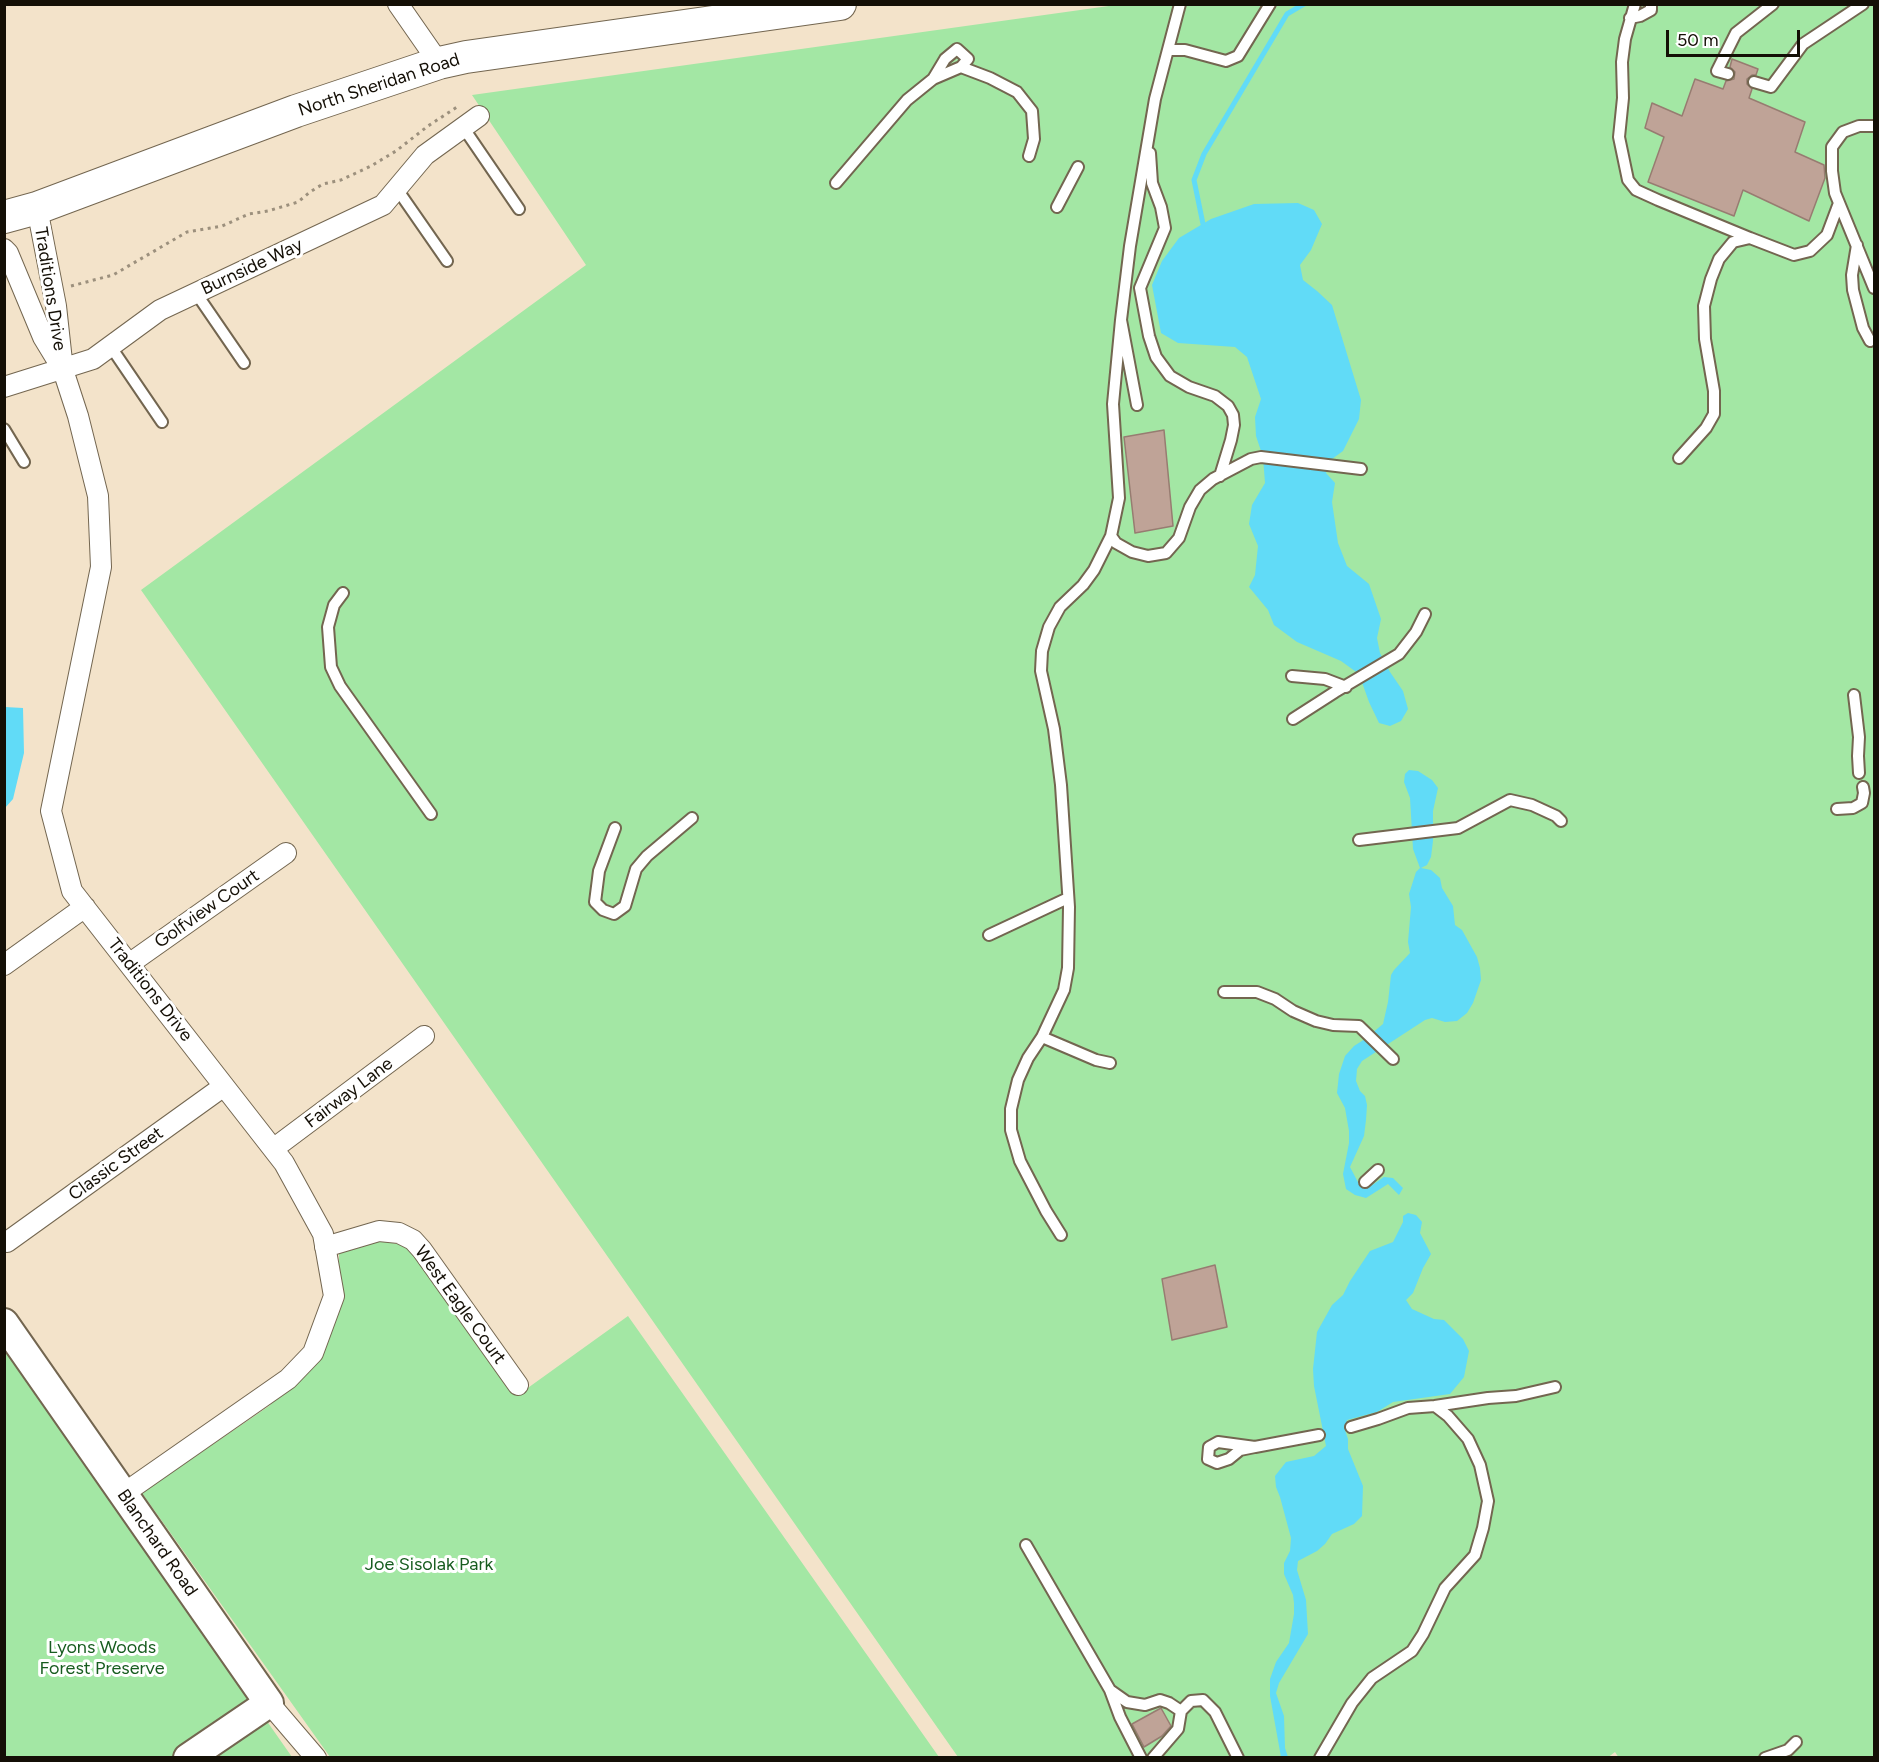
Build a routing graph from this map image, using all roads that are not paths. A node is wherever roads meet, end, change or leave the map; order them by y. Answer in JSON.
{"nodes":[{"id":1,"x":398,"y":4,"type":"edge"},
{"id":2,"x":840,"y":4,"type":"edge"},
{"id":3,"x":1180,"y":4,"type":"edge"},
{"id":4,"x":1635,"y":4,"type":"edge"},
{"id":5,"x":1651,"y":4,"type":"edge"},
{"id":6,"x":1773,"y":4,"type":"edge"},
{"id":7,"x":1863,"y":4,"type":"edge"},
{"id":8,"x":1267,"y":6,"type":"edge"},
{"id":9,"x":1630,"y":18,"type":"junction"},
{"id":10,"x":1168,"y":50,"type":"junction"},
{"id":11,"x":439,"y":63,"type":"junction"},
{"id":12,"x":961,"y":67,"type":"junction"},
{"id":13,"x":1728,"y":74,"type":"dead end"},
{"id":14,"x":933,"y":79,"type":"junction"},
{"id":15,"x":1754,"y":82,"type":"dead end"},
{"id":16,"x":471,"y":122,"type":"joint"},
{"id":17,"x":1875,"y":126,"type":"edge"},
{"id":18,"x":1147,"y":145,"type":"junction"},
{"id":19,"x":1029,"y":156,"type":"dead end"},
{"id":20,"x":1078,"y":167,"type":"dead end"},
{"id":21,"x":836,"y":183,"type":"dead end"},
{"id":22,"x":397,"y":189,"type":"junction"},
{"id":23,"x":1839,"y":203,"type":"junction"},
{"id":24,"x":1057,"y":207,"type":"dead end"},
{"id":25,"x":37,"y":208,"type":"junction"},
{"id":26,"x":519,"y":209,"type":"dead end"},
{"id":27,"x":4,"y":217,"type":"edge"},
{"id":28,"x":1719,"y":226,"type":"junction"},
{"id":29,"x":1750,"y":238,"type":"junction"},
{"id":30,"x":1857,"y":245,"type":"junction"},
{"id":31,"x":4,"y":249,"type":"edge"},
{"id":32,"x":1726,"y":250,"type":"junction"},
{"id":33,"x":447,"y":261,"type":"dead end"},
{"id":34,"x":1875,"y":288,"type":"edge"},
{"id":35,"x":196,"y":293,"type":"junction"},
{"id":36,"x":1121,"y":320,"type":"junction"},
{"id":37,"x":1870,"y":341,"type":"dead end"},
{"id":38,"x":111,"y":347,"type":"junction"},
{"id":39,"x":244,"y":363,"type":"dead end"},
{"id":40,"x":63,"y":370,"type":"junction"},
{"id":41,"x":4,"y":387,"type":"edge"},
{"id":42,"x":1137,"y":405,"type":"dead end"},
{"id":43,"x":162,"y":422,"type":"dead end"},
{"id":44,"x":4,"y":429,"type":"edge"},
{"id":45,"x":1679,"y":458,"type":"dead end"},
{"id":46,"x":24,"y":462,"type":"dead end"},
{"id":47,"x":1361,"y":469,"type":"dead end"},
{"id":48,"x":1220,"y":476,"type":"junction"},
{"id":49,"x":1111,"y":536,"type":"junction"},
{"id":50,"x":343,"y":593,"type":"dead end"},
{"id":51,"x":1425,"y":614,"type":"dead end"},
{"id":52,"x":1292,"y":676,"type":"dead end"},
{"id":53,"x":1351,"y":684,"type":"junction"},
{"id":54,"x":1854,"y":695,"type":"dead end"},
{"id":55,"x":1293,"y":719,"type":"dead end"},
{"id":56,"x":1859,"y":773,"type":"dead end"},
{"id":57,"x":1863,"y":788,"type":"dead end"},
{"id":58,"x":1837,"y":809,"type":"dead end"},
{"id":59,"x":431,"y":814,"type":"dead end"},
{"id":60,"x":693,"y":818,"type":"dead end"},
{"id":61,"x":1561,"y":821,"type":"dead end"},
{"id":62,"x":615,"y":828,"type":"dead end"},
{"id":63,"x":1359,"y":840,"type":"dead end"},
{"id":64,"x":286,"y":853,"type":"dead end"},
{"id":65,"x":1068,"y":898,"type":"junction"},
{"id":66,"x":85,"y":906,"type":"junction"},
{"id":67,"x":989,"y":935,"type":"dead end"},
{"id":68,"x":129,"y":964,"type":"junction"},
{"id":69,"x":4,"y":965,"type":"edge"},
{"id":70,"x":1224,"y":992,"type":"dead end"},
{"id":71,"x":424,"y":1036,"type":"dead end"},
{"id":72,"x":1042,"y":1037,"type":"junction"},
{"id":73,"x":1393,"y":1059,"type":"dead end"},
{"id":74,"x":1110,"y":1063,"type":"dead end"},
{"id":75,"x":224,"y":1086,"type":"junction"},
{"id":76,"x":273,"y":1149,"type":"junction"},
{"id":77,"x":1377,"y":1170,"type":"dead end"},
{"id":78,"x":1365,"y":1182,"type":"dead end"},
{"id":79,"x":1061,"y":1235,"type":"dead end"},
{"id":80,"x":8,"y":1242,"type":"dead end"},
{"id":81,"x":325,"y":1247,"type":"junction"},
{"id":82,"x":4,"y":1323,"type":"edge"},
{"id":83,"x":518,"y":1385,"type":"dead end"},
{"id":84,"x":1555,"y":1387,"type":"dead end"},
{"id":85,"x":1435,"y":1406,"type":"junction"},
{"id":86,"x":1351,"y":1427,"type":"dead end"},
{"id":87,"x":1319,"y":1435,"type":"dead end"},
{"id":88,"x":1255,"y":1447,"type":"dead end"},
{"id":89,"x":123,"y":1494,"type":"junction"},
{"id":90,"x":1026,"y":1545,"type":"dead end"},
{"id":91,"x":1110,"y":1690,"type":"junction"},
{"id":92,"x":269,"y":1703,"type":"junction"},
{"id":93,"x":1181,"y":1712,"type":"junction"},
{"id":94,"x":1796,"y":1742,"type":"dead end"},
{"id":95,"x":188,"y":1758,"type":"edge"},
{"id":96,"x":316,"y":1758,"type":"edge"},
{"id":97,"x":1141,"y":1758,"type":"edge"},
{"id":98,"x":1153,"y":1758,"type":"edge"},
{"id":99,"x":1238,"y":1758,"type":"edge"},
{"id":100,"x":1320,"y":1758,"type":"edge"},
{"id":101,"x":1765,"y":1758,"type":"edge"}],
"edges":[{"from":1,"to":11,"type":"street"},
{"from":2,"to":11,"type":"main road","name":"North Sheridan Road"},
{"from":3,"to":10,"type":"lane"},
{"from":4,"to":9,"type":"lane"},
{"from":5,"to":9,"type":"lane"},
{"from":6,"to":13,"type":"lane"},
{"from":7,"to":15,"type":"lane"},
{"from":8,"to":10,"type":"lane"},
{"from":9,"to":28,"type":"lane"},
{"from":10,"to":18,"type":"lane"},
{"from":11,"to":25,"type":"main road","name":"North Sheridan Road"},
{"from":12,"to":14,"type":"lane"},
{"from":12,"to":14,"type":"lane"},
{"from":12,"to":19,"type":"lane"},
{"from":14,"to":21,"type":"lane"},
{"from":16,"to":22,"type":"street","name":"Burnside Way"},
{"from":16,"to":26,"type":"lane"},
{"from":17,"to":23,"type":"lane"},
{"from":18,"to":36,"type":"lane"},
{"from":18,"to":48,"type":"lane"},
{"from":20,"to":24,"type":"lane"},
{"from":22,"to":33,"type":"lane"},
{"from":22,"to":35,"type":"street","name":"Burnside Way"},
{"from":23,"to":29,"type":"lane"},
{"from":23,"to":30,"type":"lane"},
{"from":25,"to":27,"type":"main road","name":"North Sheridan Road"},
{"from":25,"to":40,"type":"street","name":"Traditions Drive"},
{"from":28,"to":29,"type":"lane"},
{"from":28,"to":32,"type":"lane"},
{"from":29,"to":32,"type":"lane"},
{"from":30,"to":34,"type":"lane"},
{"from":30,"to":37,"type":"lane"},
{"from":31,"to":40,"type":"street","name":"Traditions Drive"},
{"from":32,"to":45,"type":"lane"},
{"from":35,"to":38,"type":"street","name":"Burnside Way"},
{"from":35,"to":39,"type":"lane"},
{"from":36,"to":42,"type":"lane"},
{"from":36,"to":49,"type":"lane"},
{"from":38,"to":40,"type":"street","name":"Burnside Way"},
{"from":38,"to":43,"type":"lane"},
{"from":40,"to":41,"type":"street","name":"Burnside Way"},
{"from":40,"to":66,"type":"street","name":"Traditions Drive"},
{"from":44,"to":46,"type":"lane"},
{"from":47,"to":48,"type":"lane"},
{"from":48,"to":49,"type":"lane"},
{"from":49,"to":65,"type":"lane"},
{"from":50,"to":59,"type":"lane"},
{"from":51,"to":53,"type":"lane"},
{"from":52,"to":53,"type":"lane"},
{"from":53,"to":55,"type":"lane"},
{"from":54,"to":56,"type":"lane"},
{"from":57,"to":58,"type":"lane"},
{"from":60,"to":62,"type":"lane"},
{"from":61,"to":63,"type":"lane"},
{"from":64,"to":68,"type":"street","name":"Golfview Court"},
{"from":65,"to":67,"type":"lane"},
{"from":65,"to":72,"type":"lane"},
{"from":66,"to":68,"type":"street","name":"Traditions Drive"},
{"from":66,"to":69,"type":"street"},
{"from":68,"to":75,"type":"street","name":"Traditions Drive"},
{"from":70,"to":73,"type":"lane"},
{"from":71,"to":76,"type":"street","name":"Fairway Lane"},
{"from":72,"to":74,"type":"lane"},
{"from":72,"to":79,"type":"lane"},
{"from":75,"to":76,"type":"street","name":"Traditions Drive"},
{"from":75,"to":80,"type":"street","name":"Classic Street"},
{"from":76,"to":81,"type":"street","name":"Traditions Drive"},
{"from":77,"to":78,"type":"lane"},
{"from":81,"to":83,"type":"street","name":"West Eagle Court"},
{"from":81,"to":89,"type":"street","name":"Traditions Drive"},
{"from":82,"to":89,"type":"street","name":"Blanchard Road"},
{"from":84,"to":85,"type":"lane"},
{"from":85,"to":86,"type":"lane"},
{"from":85,"to":100,"type":"lane"},
{"from":87,"to":88,"type":"lane"},
{"from":89,"to":92,"type":"street","name":"Blanchard Road"},
{"from":90,"to":91,"type":"lane"},
{"from":91,"to":93,"type":"lane"},
{"from":91,"to":97,"type":"lane"},
{"from":92,"to":95,"type":"street"},
{"from":92,"to":96,"type":"street","name":"Blanchard Road"},
{"from":93,"to":98,"type":"lane"},
{"from":93,"to":99,"type":"lane"},
{"from":94,"to":101,"type":"lane"}]}
